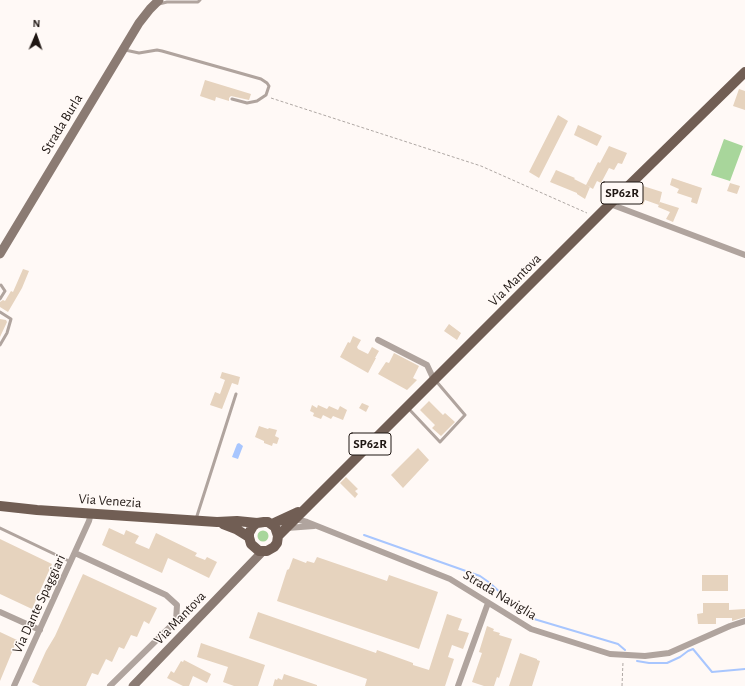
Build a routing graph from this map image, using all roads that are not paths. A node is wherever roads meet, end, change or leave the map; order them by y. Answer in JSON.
{"nodes":[{"id":1,"x":159,"y":0,"type":"edge"},
{"id":2,"x":200,"y":0,"type":"edge"},
{"id":3,"x":151,"y":5,"type":"edge"},
{"id":4,"x":139,"y":23,"type":"junction"},
{"id":5,"x":124,"y":49,"type":"junction"},
{"id":6,"x":745,"y":72,"type":"edge"},
{"id":7,"x":232,"y":99,"type":"dead end"},
{"id":8,"x":610,"y":204,"type":"junction"},
{"id":9,"x":0,"y":254,"type":"edge"},
{"id":10,"x":745,"y":255,"type":"edge"},
{"id":11,"x":0,"y":284,"type":"edge"},
{"id":12,"x":0,"y":299,"type":"edge"},
{"id":13,"x":0,"y":312,"type":"edge"},
{"id":14,"x":378,"y":340,"type":"dead end"},
{"id":15,"x":0,"y":345,"type":"edge"},
{"id":16,"x":434,"y":380,"type":"junction"},
{"id":17,"x":236,"y":394,"type":"dead end"},
{"id":18,"x":407,"y":407,"type":"junction"},
{"id":19,"x":0,"y":506,"type":"edge"},
{"id":20,"x":305,"y":509,"type":"junction"},
{"id":21,"x":91,"y":513,"type":"junction"},
{"id":22,"x":296,"y":519,"type":"junction"},
{"id":23,"x":196,"y":520,"type":"junction"},
{"id":24,"x":217,"y":522,"type":"junction"},
{"id":25,"x":257,"y":524,"type":"junction"},
{"id":26,"x":273,"y":524,"type":"junction"},
{"id":27,"x":314,"y":526,"type":"junction"},
{"id":28,"x":0,"y":528,"type":"edge"},
{"id":29,"x":286,"y":528,"type":"junction"},
{"id":30,"x":278,"y":536,"type":"junction"},
{"id":31,"x":251,"y":542,"type":"junction"},
{"id":32,"x":263,"y":551,"type":"junction"},
{"id":33,"x":75,"y":553,"type":"junction"},
{"id":34,"x":71,"y":562,"type":"junction"},
{"id":35,"x":247,"y":569,"type":"junction"},
{"id":36,"x":488,"y":603,"type":"junction"},
{"id":37,"x":0,"y":612,"type":"edge"},
{"id":38,"x":745,"y":621,"type":"edge"},
{"id":39,"x":40,"y":630,"type":"junction"},
{"id":40,"x":14,"y":686,"type":"edge"},
{"id":41,"x":110,"y":686,"type":"edge"},
{"id":42,"x":133,"y":686,"type":"edge"},
{"id":43,"x":458,"y":686,"type":"edge"}],
"edges":[{"from":1,"to":3,"type":"main road","name":"Strada Burla"},
{"from":2,"to":4,"type":"lane"},
{"from":3,"to":4,"type":"main road","name":"Strada Burla"},
{"from":4,"to":5,"type":"main road","name":"Strada Burla"},
{"from":5,"to":7,"type":"lane"},
{"from":5,"to":9,"type":"main road","name":"Strada Burla"},
{"from":6,"to":8,"type":"main road","name":"Via Mantova","number":"SP62R"},
{"from":8,"to":10,"type":"street"},
{"from":8,"to":16,"type":"main road","name":"Via Mantova","number":"SP62R"},
{"from":11,"to":12,"type":"lane"},
{"from":13,"to":15,"type":"lane"},
{"from":14,"to":16,"type":"street"},
{"from":16,"to":18,"type":"main road","name":"Via Mantova","number":"SP62R"},
{"from":16,"to":18,"type":"lane"},
{"from":17,"to":23,"type":"lane"},
{"from":18,"to":20,"type":"main road","name":"Via Mantova","number":"SP62R"},
{"from":19,"to":21,"type":"main road","name":"Via Venezia"},
{"from":20,"to":22,"type":"main road","name":"Via Mantova"},
{"from":20,"to":26,"type":"main road","name":"Via Mantova"},
{"from":21,"to":23,"type":"main road","name":"Via Venezia"},
{"from":21,"to":33,"type":"street","name":"Via Dante Spaggiari"},
{"from":22,"to":26,"type":"street"},
{"from":22,"to":27,"type":"street","name":"Strada Naviglia"},
{"from":22,"to":29,"type":"main road","name":"Via Mantova"},
{"from":23,"to":24,"type":"main road","name":"Via Venezia"},
{"from":24,"to":25,"type":"main road","name":"Via Venezia"},
{"from":24,"to":31,"type":"main road","name":"Via Venezia"},
{"from":25,"to":26,"type":"main road","name":"Via Mantova"},
{"from":25,"to":31,"type":"main road","name":"Via Mantova"},
{"from":26,"to":30,"type":"main road"},
{"from":27,"to":29,"type":"street","name":"Strada Naviglia"},
{"from":27,"to":36,"type":"street","name":"Strada Naviglia"},
{"from":28,"to":34,"type":"lane"},
{"from":29,"to":30,"type":"main road","name":"Via Mantova"},
{"from":30,"to":32,"type":"main road","name":"Via Mantova"},
{"from":31,"to":32,"type":"main road"},
{"from":31,"to":35,"type":"main road","name":"Via Mantova"},
{"from":32,"to":35,"type":"main road","name":"Via Mantova"},
{"from":33,"to":34,"type":"street","name":"Via Dante Spaggiari"},
{"from":33,"to":41,"type":"street","name":"Via Dante Spaggiari"},
{"from":34,"to":39,"type":"street","name":"Via Dante Spaggiari"},
{"from":35,"to":42,"type":"main road","name":"Via Mantova"},
{"from":36,"to":38,"type":"street","name":"Strada Naviglia"},
{"from":36,"to":43,"type":"street"},
{"from":37,"to":39,"type":"street"},
{"from":39,"to":40,"type":"street","name":"Via Dante Spaggiari"}]}
